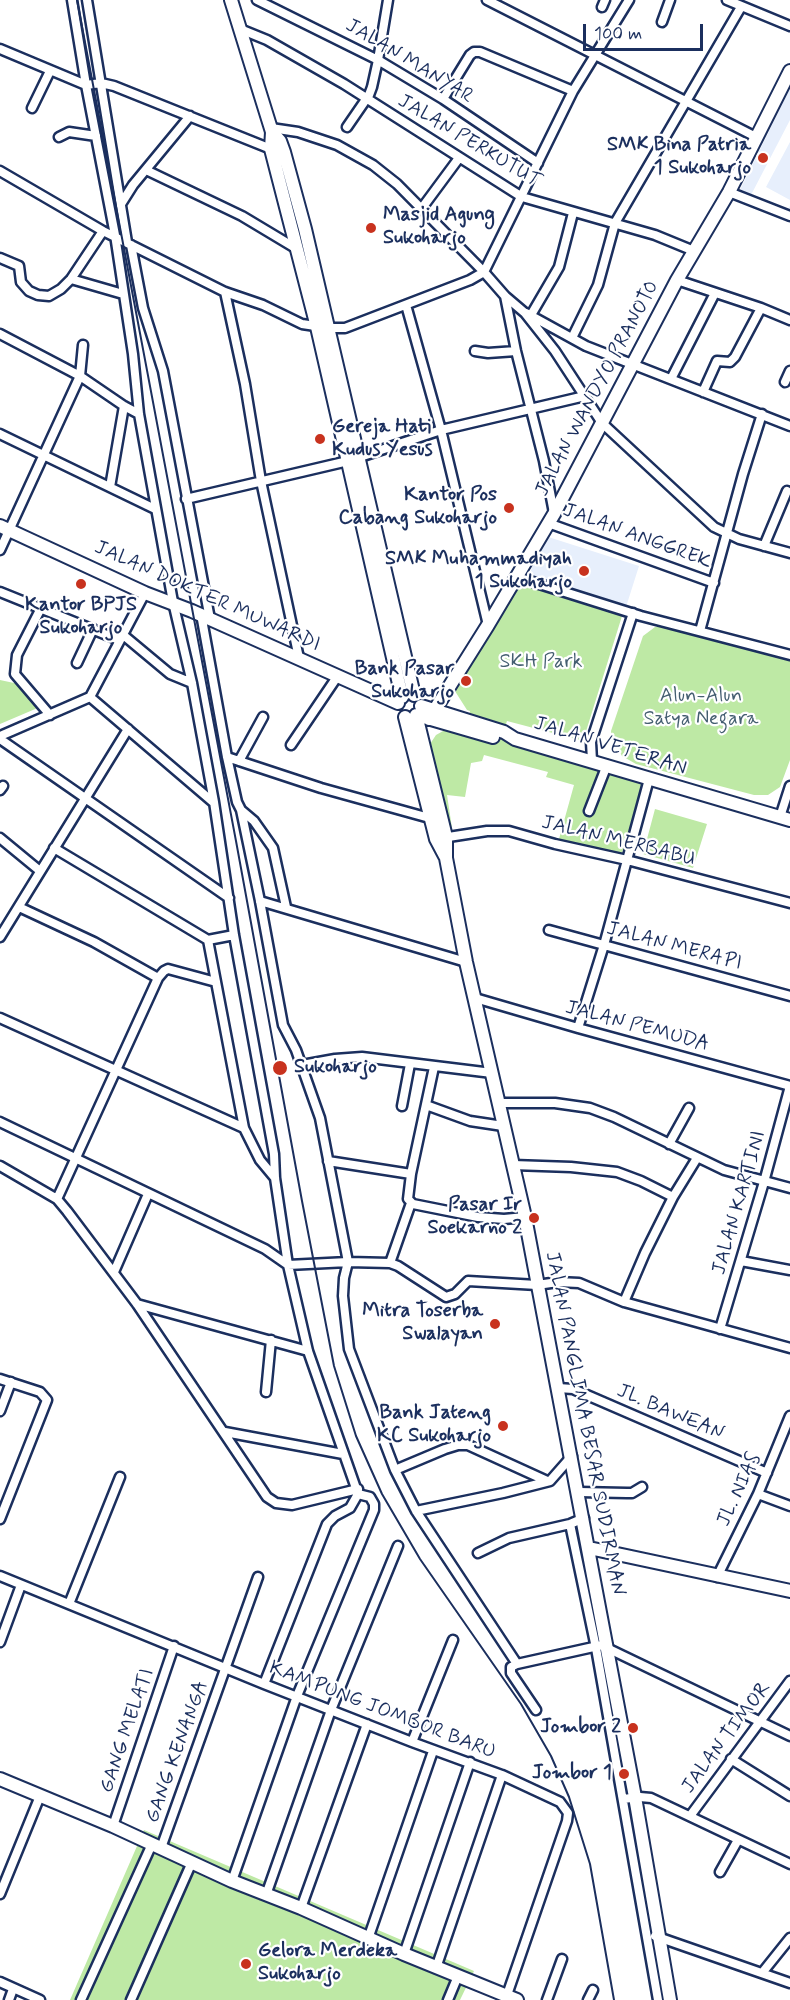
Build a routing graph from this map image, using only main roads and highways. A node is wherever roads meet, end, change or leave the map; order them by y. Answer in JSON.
{"nodes":[{"id":1,"x":231,"y":0,"type":"edge"},
{"id":2,"x":790,"y":71,"type":"edge"},
{"id":3,"x":272,"y":130,"type":"junction"},
{"id":4,"x":323,"y":328,"type":"junction"},
{"id":5,"x":5,"y":528,"type":"edge"},
{"id":6,"x":405,"y":698,"type":"junction"},
{"id":7,"x":420,"y":714,"type":"junction"},
{"id":8,"x":785,"y":818,"type":"edge"},
{"id":9,"x":589,"y":1548,"type":"junction"},
{"id":10,"x":790,"y":1591,"type":"edge"},
{"id":11,"x":0,"y":1779,"type":"edge"},
{"id":12,"x":512,"y":1997,"type":"edge"},
{"id":13,"x":670,"y":2000,"type":"edge"}],
"edges":[{"from":1,"to":3,"type":"main road"},
{"from":2,"to":7,"type":"main road","name":"JALAN WANDYO PRANOTO"},
{"from":3,"to":4,"type":"main road"},
{"from":3,"to":4,"type":"main road"},
{"from":4,"to":6,"type":"main road"},
{"from":5,"to":6,"type":"main road","name":"JALAN DOKTER MUWARDI"},
{"from":6,"to":7,"type":"main road"},
{"from":6,"to":7,"type":"main road"},
{"from":7,"to":8,"type":"main road","name":"JALAN VETERAN"},
{"from":7,"to":9,"type":"main road","name":"JALAN PANGLIMA BESAR SUDIRMAN"},
{"from":9,"to":10,"type":"main road"},
{"from":9,"to":13,"type":"main road","name":"JALAN PANGLIMA BESAR SUDIRMAN"},
{"from":11,"to":12,"type":"main road"}]}
